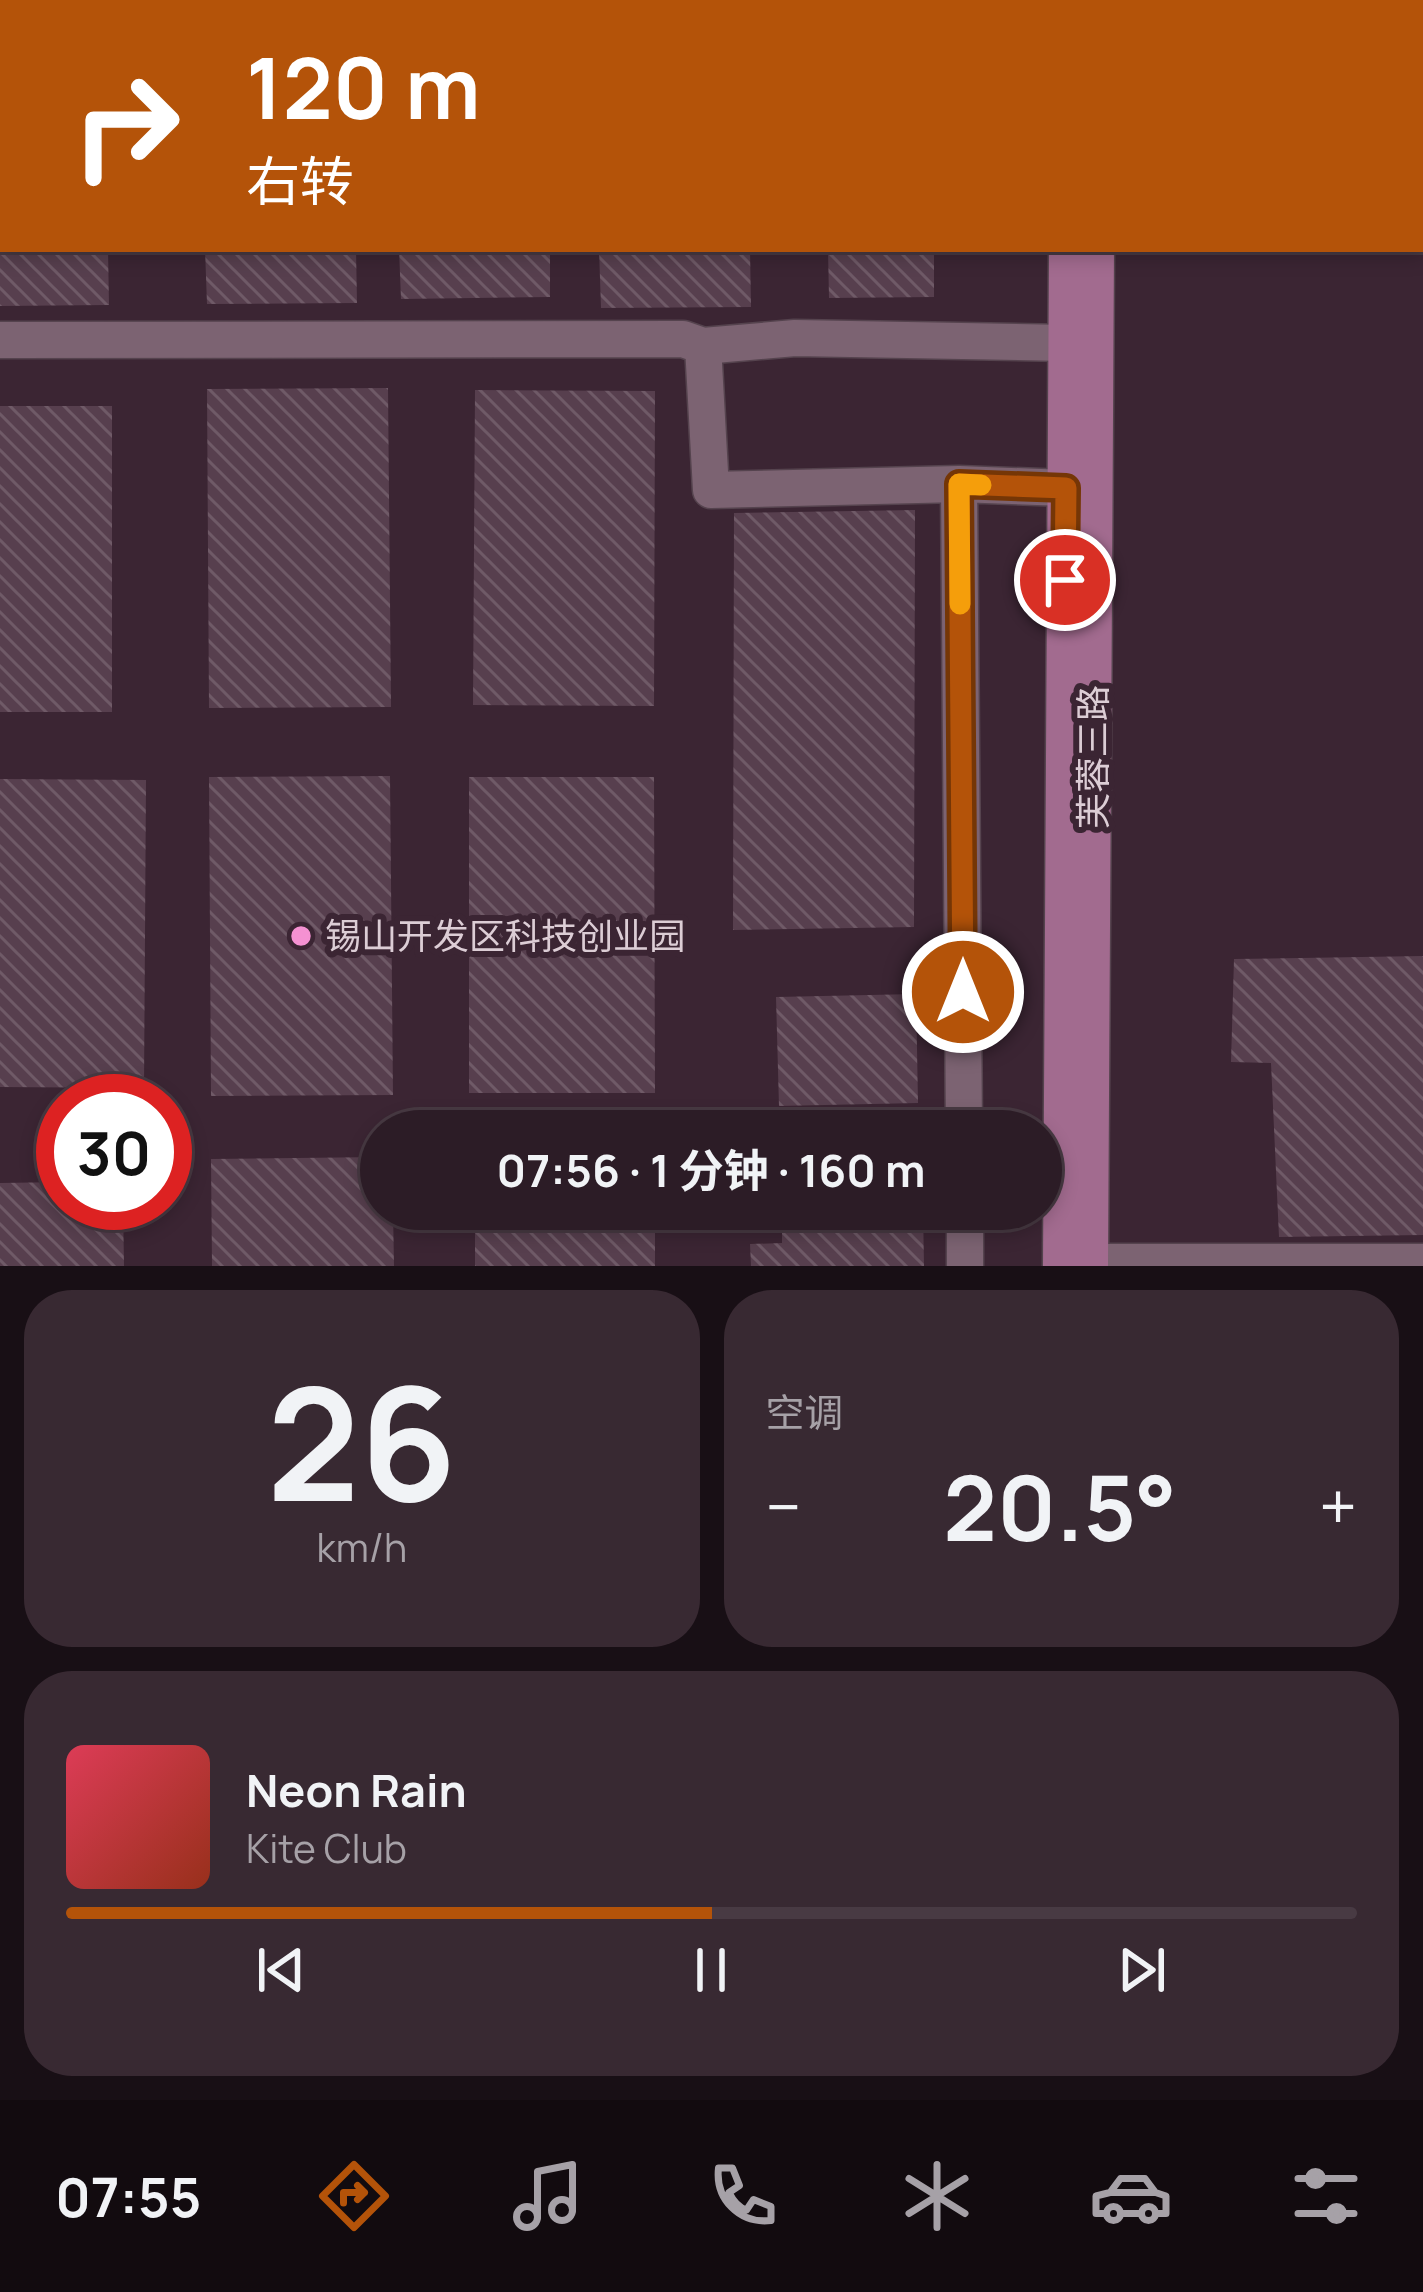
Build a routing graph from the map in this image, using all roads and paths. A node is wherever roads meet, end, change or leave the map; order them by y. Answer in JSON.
{"nodes":[{"id":1,"x":1067,"y":252,"type":"edge"},
{"id":2,"x":1096,"y":252,"type":"edge"},
{"id":3,"x":0,"y":340,"type":"edge"},
{"id":4,"x":1067,"y":343,"type":"junction"},
{"id":5,"x":703,"y":346,"type":"junction"},
{"id":6,"x":959,"y":484,"type":"junction"},
{"id":7,"x":1066,"y":488,"type":"junction"},
{"id":8,"x":964,"y":1110,"type":"edge"},
{"id":9,"x":965,"y":1230,"type":"edge"},
{"id":10,"x":1423,"y":1262,"type":"edge"},
{"id":11,"x":1080,"y":1265,"type":"edge"},
{"id":12,"x":965,"y":1266,"type":"edge"}],
"edges":[{"from":1,"to":4,"type":"main road","name":"芙蓉三路"},
{"from":2,"to":11,"type":"main road","name":"芙蓉三路"},
{"from":3,"to":5,"type":"street"},
{"from":4,"to":5,"type":"street"},
{"from":4,"to":7,"type":"main road","name":"芙蓉三路"},
{"from":5,"to":6,"type":"street"},
{"from":6,"to":7,"type":"street"},
{"from":6,"to":8,"type":"street"},
{"from":7,"to":11,"type":"main road","name":"芙蓉三路"},
{"from":9,"to":12,"type":"street"},
{"from":10,"to":11,"type":"street"}]}
